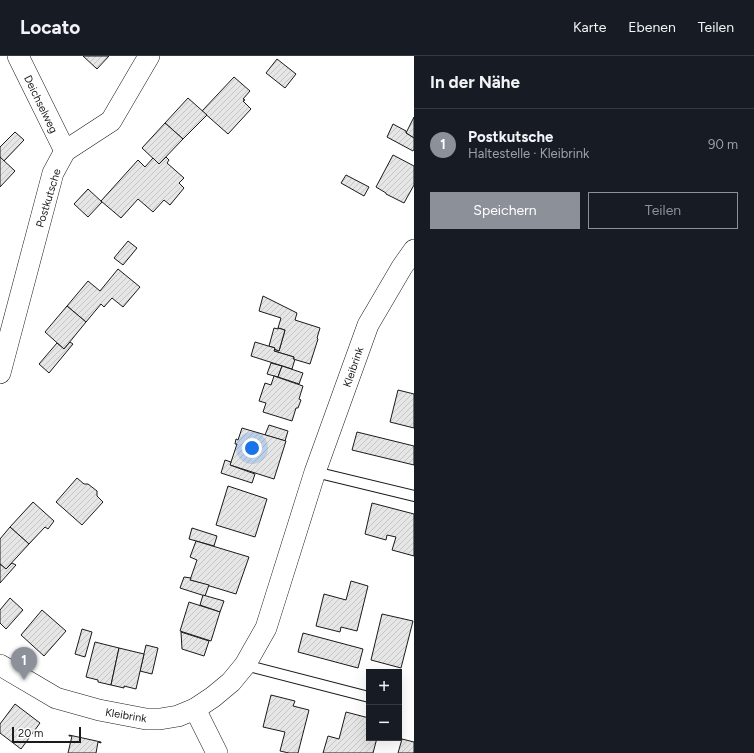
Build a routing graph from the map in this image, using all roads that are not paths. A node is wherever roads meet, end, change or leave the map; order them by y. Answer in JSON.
{"nodes":[{"id":1,"x":18,"y":56,"type":"edge"},
{"id":2,"x":149,"y":56,"type":"edge"},
{"id":3,"x":65,"y":152,"type":"junction"},
{"id":4,"x":414,"y":250,"type":"edge"},
{"id":5,"x":408,"y":269,"type":"edge"},
{"id":6,"x":0,"y":372,"type":"edge"},
{"id":7,"x":315,"y":472,"type":"junction"},
{"id":8,"x":414,"y":496,"type":"edge"},
{"id":9,"x":0,"y":665,"type":"edge"},
{"id":10,"x":245,"y":665,"type":"junction"},
{"id":11,"x":366,"y":696,"type":"edge"},
{"id":12,"x":195,"y":709,"type":"junction"},
{"id":13,"x":217,"y":753,"type":"edge"}],
"edges":[{"from":1,"to":3,"type":"street","name":"Deichselweg"},
{"from":2,"to":3,"type":"street","name":"Postkutsche"},
{"from":3,"to":6,"type":"street","name":"Postkutsche"},
{"from":4,"to":5,"type":"street","name":"Kleibrink"},
{"from":5,"to":7,"type":"street","name":"Kleibrink"},
{"from":7,"to":8,"type":"lane"},
{"from":7,"to":10,"type":"street","name":"Kleibrink"},
{"from":9,"to":12,"type":"street","name":"Kleibrink"},
{"from":10,"to":11,"type":"lane"},
{"from":10,"to":12,"type":"street","name":"Kleibrink"},
{"from":12,"to":13,"type":"street"}]}
